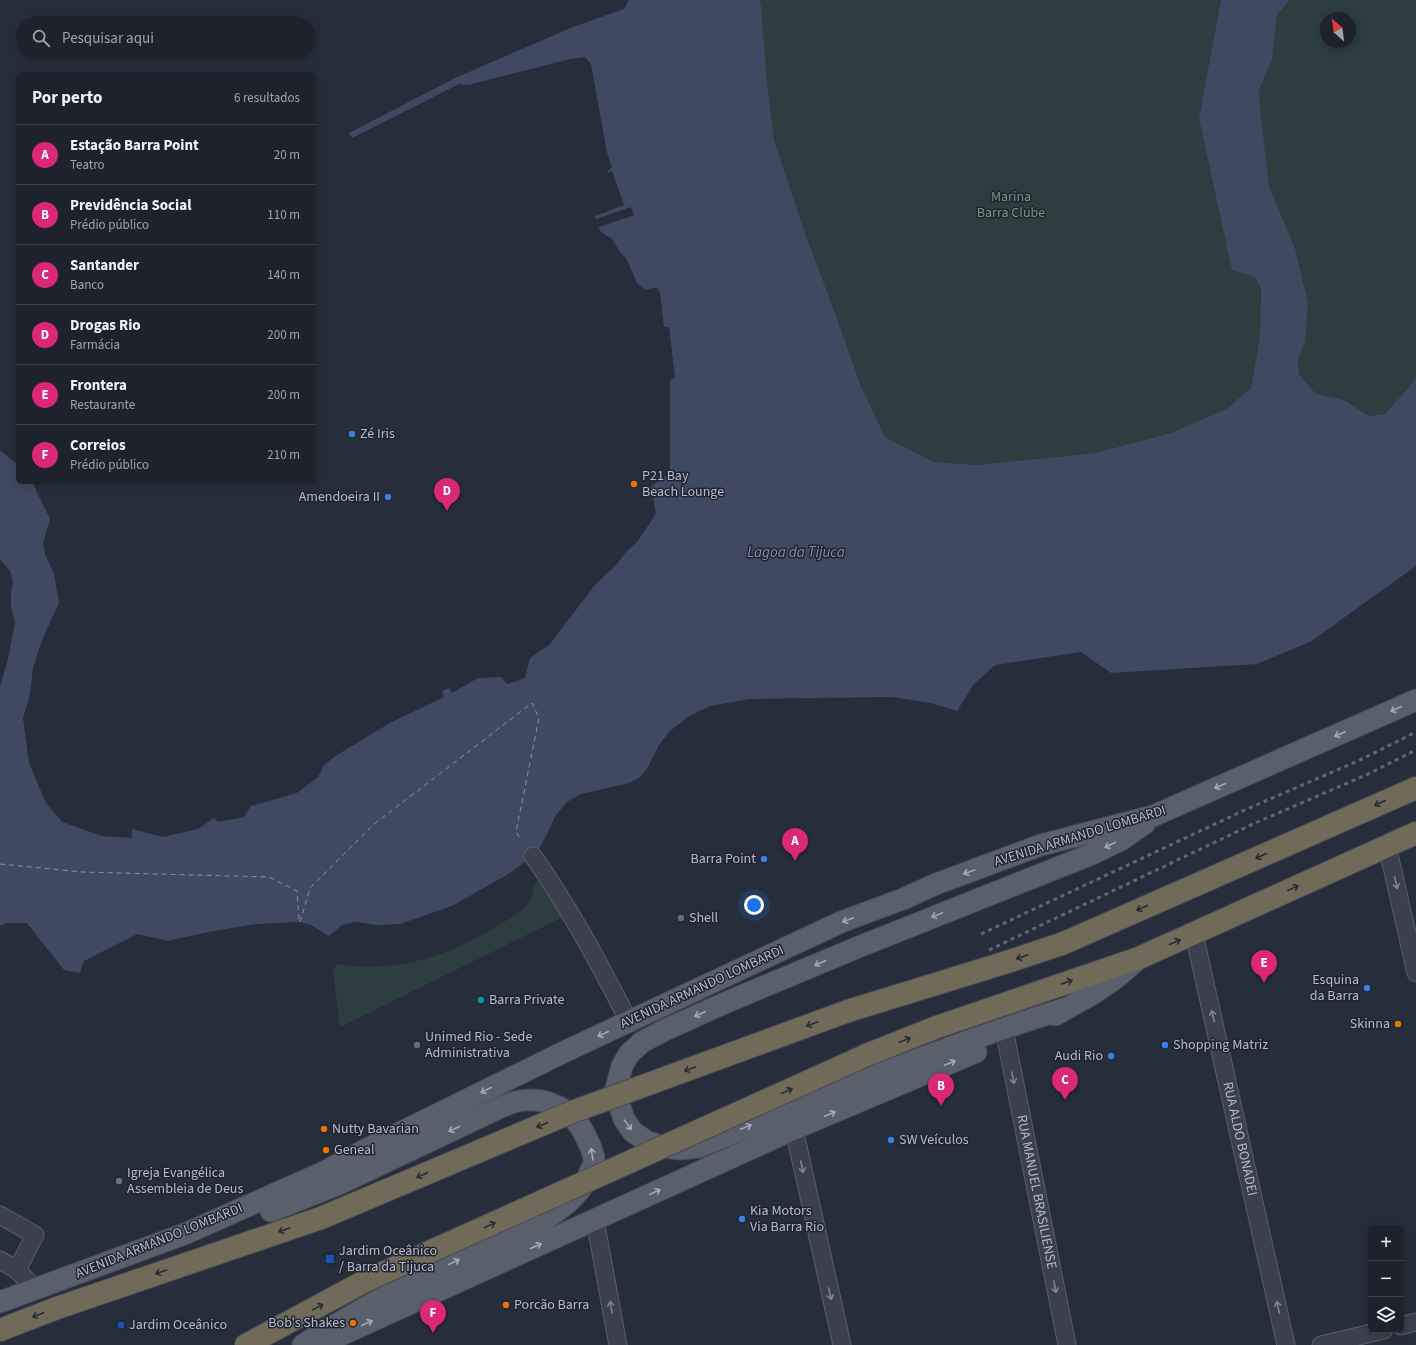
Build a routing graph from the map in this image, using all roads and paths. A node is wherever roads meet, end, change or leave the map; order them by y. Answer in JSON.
{"nodes":[{"id":1,"x":1416,"y":700,"type":"edge"},
{"id":2,"x":1416,"y":788,"type":"edge"},
{"id":3,"x":1153,"y":816,"type":"junction"},
{"id":4,"x":1416,"y":832,"type":"edge"},
{"id":5,"x":1387,"y":845,"type":"junction"},
{"id":6,"x":533,"y":856,"type":"dead end"},
{"id":7,"x":1194,"y":934,"type":"junction"},
{"id":8,"x":1139,"y":958,"type":"junction"},
{"id":9,"x":1416,"y":973,"type":"edge"},
{"id":10,"x":1067,"y":1008,"type":"junction"},
{"id":11,"x":629,"y":1022,"type":"junction"},
{"id":12,"x":1006,"y":1039,"type":"junction"},
{"id":13,"x":794,"y":1129,"type":"junction"},
{"id":14,"x":0,"y":1215,"type":"edge"},
{"id":15,"x":595,"y":1220,"type":"junction"},
{"id":16,"x":187,"y":1233,"type":"junction"},
{"id":17,"x":0,"y":1260,"type":"edge"},
{"id":18,"x":17,"y":1270,"type":"junction"},
{"id":19,"x":35,"y":1289,"type":"junction"},
{"id":20,"x":0,"y":1302,"type":"edge"},
{"id":21,"x":1416,"y":1322,"type":"edge"},
{"id":22,"x":1404,"y":1325,"type":"edge"},
{"id":23,"x":0,"y":1330,"type":"edge"},
{"id":24,"x":1371,"y":1333,"type":"edge"},
{"id":25,"x":246,"y":1345,"type":"edge"},
{"id":26,"x":303,"y":1345,"type":"edge"},
{"id":27,"x":319,"y":1345,"type":"edge"},
{"id":28,"x":618,"y":1345,"type":"edge"},
{"id":29,"x":842,"y":1345,"type":"edge"},
{"id":30,"x":1067,"y":1345,"type":"edge"},
{"id":31,"x":1286,"y":1345,"type":"edge"},
{"id":32,"x":1321,"y":1345,"type":"edge"}],
"edges":[{"from":1,"to":3,"type":"main road","name":"AVENIDA ARMANDO LOMBARDI","one_way":true},
{"from":2,"to":23,"type":"highway","name":"AVENIDA ARMANDO LOMBARDI","one_way":true,"bridge":true},
{"from":3,"to":10,"type":"main road","one_way":true},
{"from":3,"to":11,"type":"main road","name":"AVENIDA ARMANDO LOMBARDI","one_way":true},
{"from":4,"to":5,"type":"highway"},
{"from":7,"to":5,"type":"highway","one_way":true},
{"from":5,"to":9,"type":"street","one_way":true},
{"from":6,"to":11,"type":"street"},
{"from":8,"to":7,"type":"highway","one_way":true},
{"from":31,"to":7,"type":"street","name":"RUA ALDO BONADEI","one_way":true},
{"from":8,"to":10,"type":"main road"},
{"from":25,"to":8,"type":"highway","one_way":true,"bridge":true},
{"from":10,"to":12,"type":"main road"},
{"from":11,"to":16,"type":"main road","name":"AVENIDA ARMANDO LOMBARDI","one_way":true},
{"from":13,"to":12,"type":"main road","one_way":true},
{"from":12,"to":30,"type":"street","name":"RUA MANUEL BRASILIENSE","one_way":true},
{"from":15,"to":13,"type":"main road","one_way":true},
{"from":13,"to":29,"type":"street","one_way":true},
{"from":14,"to":18,"type":"street"},
{"from":27,"to":15,"type":"main road","one_way":true},
{"from":28,"to":15,"type":"street","one_way":true},
{"from":16,"to":19,"type":"main road","name":"AVENIDA ARMANDO LOMBARDI"},
{"from":26,"to":16,"type":"main road","one_way":true},
{"from":17,"to":18,"type":"street"},
{"from":18,"to":19,"type":"street"},
{"from":19,"to":20,"type":"main road","name":"AVENIDA ARMANDO LOMBARDI"},
{"from":21,"to":22,"type":"street"},
{"from":24,"to":32,"type":"street"}]}
